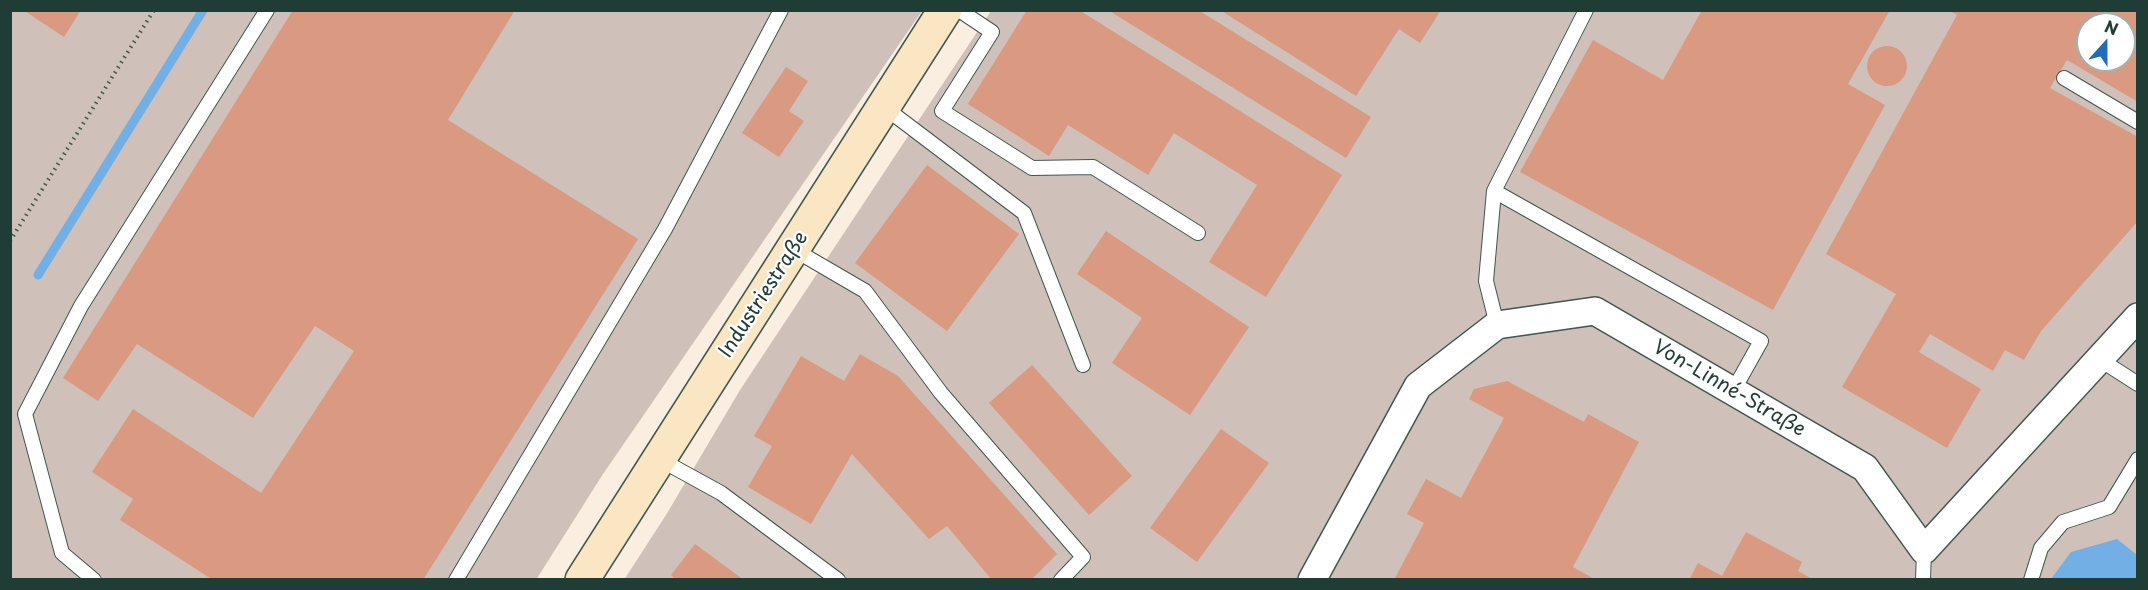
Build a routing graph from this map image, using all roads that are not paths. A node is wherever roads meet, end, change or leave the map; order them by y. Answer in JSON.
{"nodes":[{"id":1,"x":267,"y":10,"type":"edge"},
{"id":2,"x":781,"y":10,"type":"edge"},
{"id":3,"x":945,"y":10,"type":"edge"},
{"id":4,"x":959,"y":10,"type":"edge"},
{"id":5,"x":1586,"y":10,"type":"edge"},
{"id":6,"x":2064,"y":78,"type":"dead end"},
{"id":7,"x":884,"y":107,"type":"junction"},
{"id":8,"x":2138,"y":122,"type":"edge"},
{"id":9,"x":1494,"y":191,"type":"junction"},
{"id":10,"x":1198,"y":233,"type":"dead end"},
{"id":11,"x":793,"y":249,"type":"junction"},
{"id":12,"x":2138,"y":317,"type":"edge"},
{"id":13,"x":1497,"y":325,"type":"junction"},
{"id":14,"x":2099,"y":359,"type":"junction"},
{"id":15,"x":1083,"y":365,"type":"dead end"},
{"id":16,"x":2138,"y":384,"type":"edge"},
{"id":17,"x":1733,"y":391,"type":"junction"},
{"id":18,"x":659,"y":459,"type":"junction"},
{"id":19,"x":2138,"y":459,"type":"edge"},
{"id":20,"x":1924,"y":550,"type":"junction"},
{"id":21,"x":94,"y":579,"type":"edge"},
{"id":22,"x":456,"y":579,"type":"edge"},
{"id":23,"x":582,"y":579,"type":"edge"},
{"id":24,"x":838,"y":579,"type":"edge"},
{"id":25,"x":1061,"y":579,"type":"edge"},
{"id":26,"x":1312,"y":579,"type":"edge"},
{"id":27,"x":1923,"y":579,"type":"edge"},
{"id":28,"x":2031,"y":579,"type":"edge"}],
"edges":[{"from":1,"to":21,"type":"lane"},
{"from":2,"to":22,"type":"lane"},
{"from":3,"to":7,"type":"street","name":"Industriestraße"},
{"from":4,"to":10,"type":"lane"},
{"from":5,"to":9,"type":"lane"},
{"from":6,"to":8,"type":"lane"},
{"from":7,"to":11,"type":"street","name":"Industriestraße"},
{"from":7,"to":15,"type":"lane"},
{"from":9,"to":13,"type":"lane"},
{"from":9,"to":17,"type":"lane"},
{"from":11,"to":18,"type":"street","name":"Industriestraße"},
{"from":11,"to":25,"type":"lane"},
{"from":12,"to":14,"type":"street"},
{"from":13,"to":17,"type":"street","name":"Von-Linné-Straße"},
{"from":13,"to":26,"type":"street","name":"Von-Linné-Straße"},
{"from":14,"to":16,"type":"lane"},
{"from":14,"to":20,"type":"street"},
{"from":17,"to":20,"type":"street","name":"Von-Linné-Straße"},
{"from":18,"to":23,"type":"street","name":"Industriestraße"},
{"from":18,"to":24,"type":"lane"},
{"from":19,"to":28,"type":"lane"},
{"from":20,"to":27,"type":"lane"}]}
